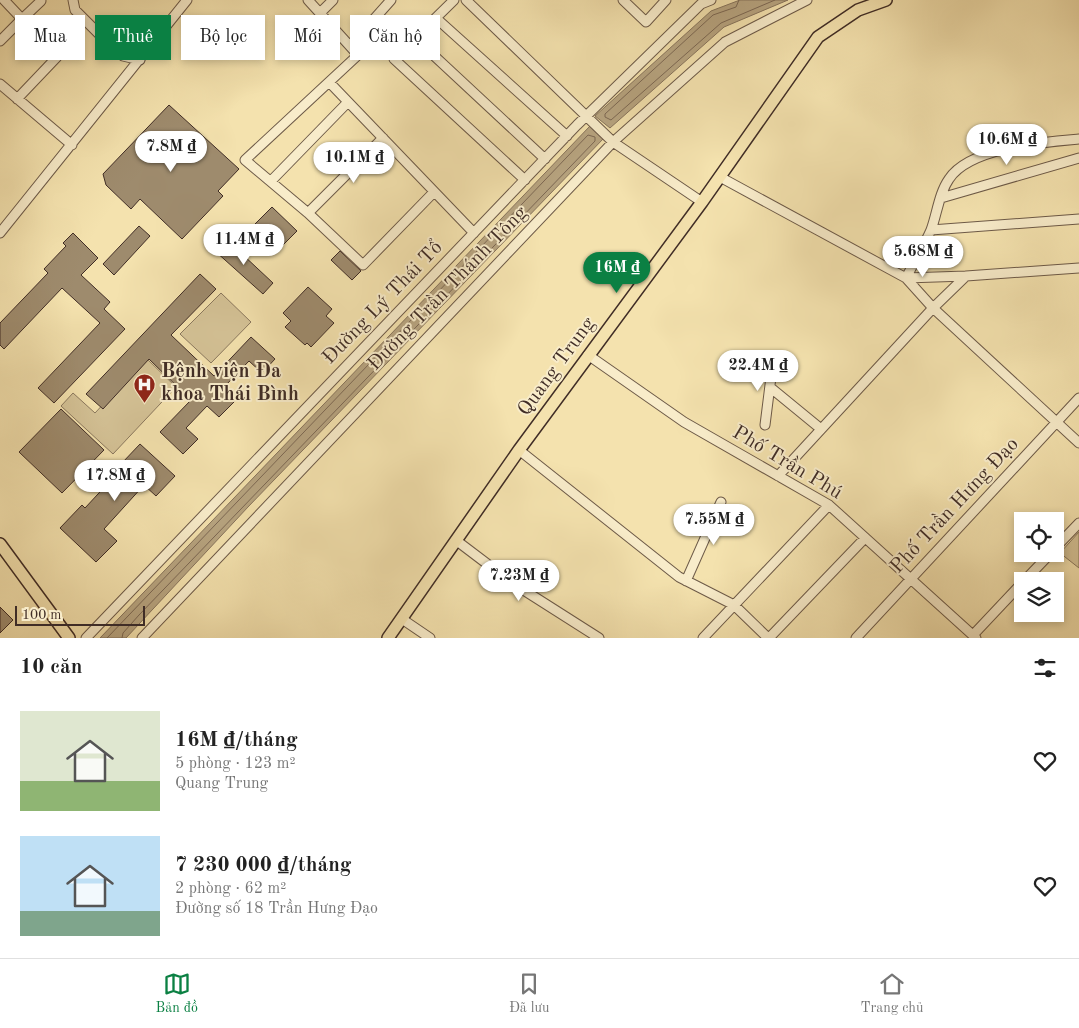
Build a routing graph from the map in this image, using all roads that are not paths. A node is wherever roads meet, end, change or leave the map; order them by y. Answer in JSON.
{"nodes":[{"id":1,"x":4,"y":0,"type":"edge"},
{"id":2,"x":74,"y":0,"type":"edge"},
{"id":3,"x":187,"y":0,"type":"edge"},
{"id":4,"x":308,"y":0,"type":"edge"},
{"id":5,"x":333,"y":0,"type":"edge"},
{"id":6,"x":391,"y":0,"type":"edge"},
{"id":7,"x":454,"y":0,"type":"edge"},
{"id":8,"x":466,"y":0,"type":"edge"},
{"id":9,"x":623,"y":0,"type":"edge"},
{"id":10,"x":666,"y":0,"type":"edge"},
{"id":11,"x":711,"y":0,"type":"edge"},
{"id":12,"x":807,"y":0,"type":"edge"},
{"id":13,"x":886,"y":0,"type":"edge"},
{"id":14,"x":40,"y":1,"type":"dead end"},
{"id":15,"x":320,"y":13,"type":"junction"},
{"id":16,"x":19,"y":15,"type":"edge"},
{"id":17,"x":25,"y":15,"type":"edge"},
{"id":18,"x":378,"y":15,"type":"edge"},
{"id":19,"x":439,"y":15,"type":"edge"},
{"id":20,"x":171,"y":20,"type":"edge"},
{"id":21,"x":440,"y":22,"type":"edge"},
{"id":22,"x":15,"y":25,"type":"edge"},
{"id":23,"x":95,"y":30,"type":"edge"},
{"id":24,"x":0,"y":41,"type":"edge"},
{"id":25,"x":350,"y":46,"type":"edge"},
{"id":26,"x":54,"y":60,"type":"edge"},
{"id":27,"x":140,"y":60,"type":"edge"},
{"id":28,"x":353,"y":60,"type":"edge"},
{"id":29,"x":395,"y":60,"type":"edge"},
{"id":30,"x":439,"y":60,"type":"edge"},
{"id":31,"x":329,"y":82,"type":"junction"},
{"id":32,"x":1,"y":87,"type":"edge"},
{"id":33,"x":17,"y":99,"type":"junction"},
{"id":34,"x":348,"y":102,"type":"junction"},
{"id":35,"x":587,"y":115,"type":"junction"},
{"id":36,"x":567,"y":136,"type":"junction"},
{"id":37,"x":383,"y":138,"type":"junction"},
{"id":38,"x":1079,"y":139,"type":"edge"},
{"id":39,"x":611,"y":140,"type":"junction"},
{"id":40,"x":72,"y":145,"type":"junction"},
{"id":41,"x":545,"y":158,"type":"junction"},
{"id":42,"x":1079,"y":158,"type":"edge"},
{"id":43,"x":720,"y":177,"type":"junction"},
{"id":44,"x":525,"y":180,"type":"junction"},
{"id":45,"x":271,"y":181,"type":"junction"},
{"id":46,"x":434,"y":192,"type":"junction"},
{"id":47,"x":941,"y":198,"type":"junction"},
{"id":48,"x":702,"y":202,"type":"junction"},
{"id":49,"x":308,"y":213,"type":"junction"},
{"id":50,"x":1079,"y":218,"type":"edge"},
{"id":51,"x":930,"y":230,"type":"junction"},
{"id":52,"x":0,"y":233,"type":"edge"},
{"id":53,"x":474,"y":233,"type":"junction"},
{"id":54,"x":1079,"y":268,"type":"edge"},
{"id":55,"x":966,"y":276,"type":"junction"},
{"id":56,"x":906,"y":278,"type":"junction"},
{"id":57,"x":933,"y":308,"type":"junction"},
{"id":58,"x":588,"y":355,"type":"junction"},
{"id":59,"x":773,"y":361,"type":"dead end"},
{"id":60,"x":771,"y":388,"type":"junction"},
{"id":61,"x":1079,"y":398,"type":"edge"},
{"id":62,"x":1056,"y":422,"type":"junction"},
{"id":63,"x":765,"y":425,"type":"dead end"},
{"id":64,"x":821,"y":429,"type":"junction"},
{"id":65,"x":1079,"y":443,"type":"edge"},
{"id":66,"x":519,"y":450,"type":"junction"},
{"id":67,"x":778,"y":476,"type":"junction"},
{"id":68,"x":721,"y":502,"type":"dead end"},
{"id":69,"x":829,"y":505,"type":"junction"},
{"id":70,"x":1079,"y":523,"type":"edge"},
{"id":71,"x":864,"y":538,"type":"junction"},
{"id":72,"x":1064,"y":539,"type":"edge"},
{"id":73,"x":457,"y":542,"type":"junction"},
{"id":74,"x":0,"y":544,"type":"edge"},
{"id":75,"x":1042,"y":562,"type":"edge"},
{"id":76,"x":1033,"y":572,"type":"edge"},
{"id":77,"x":911,"y":580,"type":"junction"},
{"id":78,"x":686,"y":582,"type":"junction"},
{"id":79,"x":1014,"y":592,"type":"edge"},
{"id":80,"x":734,"y":605,"type":"junction"},
{"id":81,"x":402,"y":619,"type":"junction"},
{"id":82,"x":975,"y":636,"type":"edge"},
{"id":83,"x":69,"y":638,"type":"edge"},
{"id":84,"x":86,"y":638,"type":"edge"},
{"id":85,"x":142,"y":638,"type":"edge"},
{"id":86,"x":388,"y":638,"type":"edge"},
{"id":87,"x":430,"y":638,"type":"edge"},
{"id":88,"x":599,"y":638,"type":"edge"},
{"id":89,"x":702,"y":638,"type":"edge"},
{"id":90,"x":769,"y":638,"type":"edge"},
{"id":91,"x":856,"y":638,"type":"edge"}],
"edges":[{"from":1,"to":16,"type":"street"},
{"from":2,"to":23,"type":"street"},
{"from":3,"to":20,"type":"street"},
{"from":4,"to":15,"type":"street"},
{"from":5,"to":15,"type":"street"},
{"from":6,"to":18,"type":"street"},
{"from":7,"to":19,"type":"street"},
{"from":8,"to":35,"type":"street"},
{"from":9,"to":10,"type":"street"},
{"from":11,"to":35,"type":"street","name":"Đường Lý Thái Tổ"},
{"from":12,"to":39,"type":"street","name":"Đường Trần Thánh Tông"},
{"from":13,"to":43,"type":"main road","name":"Quang Trung"},
{"from":14,"to":17,"type":"street"},
{"from":15,"to":25,"type":"street"},
{"from":21,"to":36,"type":"street"},
{"from":22,"to":24,"type":"street"},
{"from":26,"to":33,"type":"street"},
{"from":27,"to":40,"type":"street"},
{"from":28,"to":31,"type":"street"},
{"from":29,"to":44,"type":"street"},
{"from":30,"to":41,"type":"street"},
{"from":31,"to":34,"type":"street"},
{"from":31,"to":45,"type":"street"},
{"from":32,"to":33,"type":"street"},
{"from":33,"to":40,"type":"street"},
{"from":34,"to":37,"type":"street"},
{"from":34,"to":45,"type":"street"},
{"from":35,"to":36,"type":"street","name":"Đường Lý Thái Tổ"},
{"from":35,"to":39,"type":"street"},
{"from":36,"to":41,"type":"street","name":"Đường Lý Thái Tổ"},
{"from":37,"to":46,"type":"street"},
{"from":37,"to":49,"type":"street"},
{"from":38,"to":47,"type":"street"},
{"from":39,"to":48,"type":"street"},
{"from":39,"to":85,"type":"street","name":"Đường Trần Thánh Tông"},
{"from":40,"to":52,"type":"street"},
{"from":41,"to":44,"type":"street","name":"Đường Lý Thái Tổ"},
{"from":42,"to":47,"type":"street"},
{"from":43,"to":48,"type":"main road","name":"Quang Trung"},
{"from":43,"to":56,"type":"street"},
{"from":44,"to":53,"type":"street","name":"Đường Lý Thái Tổ"},
{"from":45,"to":49,"type":"street"},
{"from":46,"to":49,"type":"street"},
{"from":46,"to":53,"type":"street"},
{"from":47,"to":51,"type":"street"},
{"from":48,"to":58,"type":"main road","name":"Quang Trung"},
{"from":50,"to":51,"type":"street"},
{"from":51,"to":56,"type":"street"},
{"from":53,"to":84,"type":"street","name":"Đường Lý Thái Tổ"},
{"from":54,"to":55,"type":"street"},
{"from":55,"to":56,"type":"street"},
{"from":55,"to":57,"type":"street"},
{"from":56,"to":57,"type":"street"},
{"from":57,"to":62,"type":"street"},
{"from":57,"to":64,"type":"street"},
{"from":58,"to":66,"type":"main road","name":"Quang Trung"},
{"from":58,"to":67,"type":"street","name":"Phố Trần Phú"},
{"from":59,"to":60,"type":"street"},
{"from":60,"to":63,"type":"street"},
{"from":60,"to":64,"type":"street"},
{"from":61,"to":62,"type":"street","name":"Phố Trần Hưng Đạo"},
{"from":62,"to":65,"type":"street"},
{"from":62,"to":77,"type":"street","name":"Phố Trần Hưng Đạo"},
{"from":64,"to":67,"type":"street"},
{"from":66,"to":73,"type":"main road","name":"Quang Trung"},
{"from":66,"to":78,"type":"street"},
{"from":67,"to":69,"type":"street","name":"Phố Trần Phú"},
{"from":68,"to":78,"type":"street"},
{"from":69,"to":71,"type":"street","name":"Phố Trần Phú"},
{"from":69,"to":80,"type":"street"},
{"from":70,"to":72,"type":"street"},
{"from":71,"to":77,"type":"street","name":"Phố Trần Phú"},
{"from":71,"to":90,"type":"street"},
{"from":73,"to":81,"type":"main road","name":"Quang Trung"},
{"from":73,"to":88,"type":"street"},
{"from":74,"to":83,"type":"main road"},
{"from":75,"to":76,"type":"street"},
{"from":77,"to":82,"type":"street","name":"Phố Trần Phú"},
{"from":77,"to":91,"type":"street","name":"Phố Trần Hưng Đạo"},
{"from":78,"to":80,"type":"street"},
{"from":79,"to":82,"type":"street"},
{"from":80,"to":89,"type":"street"},
{"from":80,"to":90,"type":"street"},
{"from":81,"to":86,"type":"main road","name":"Quang Trung"},
{"from":81,"to":87,"type":"street"}]}
